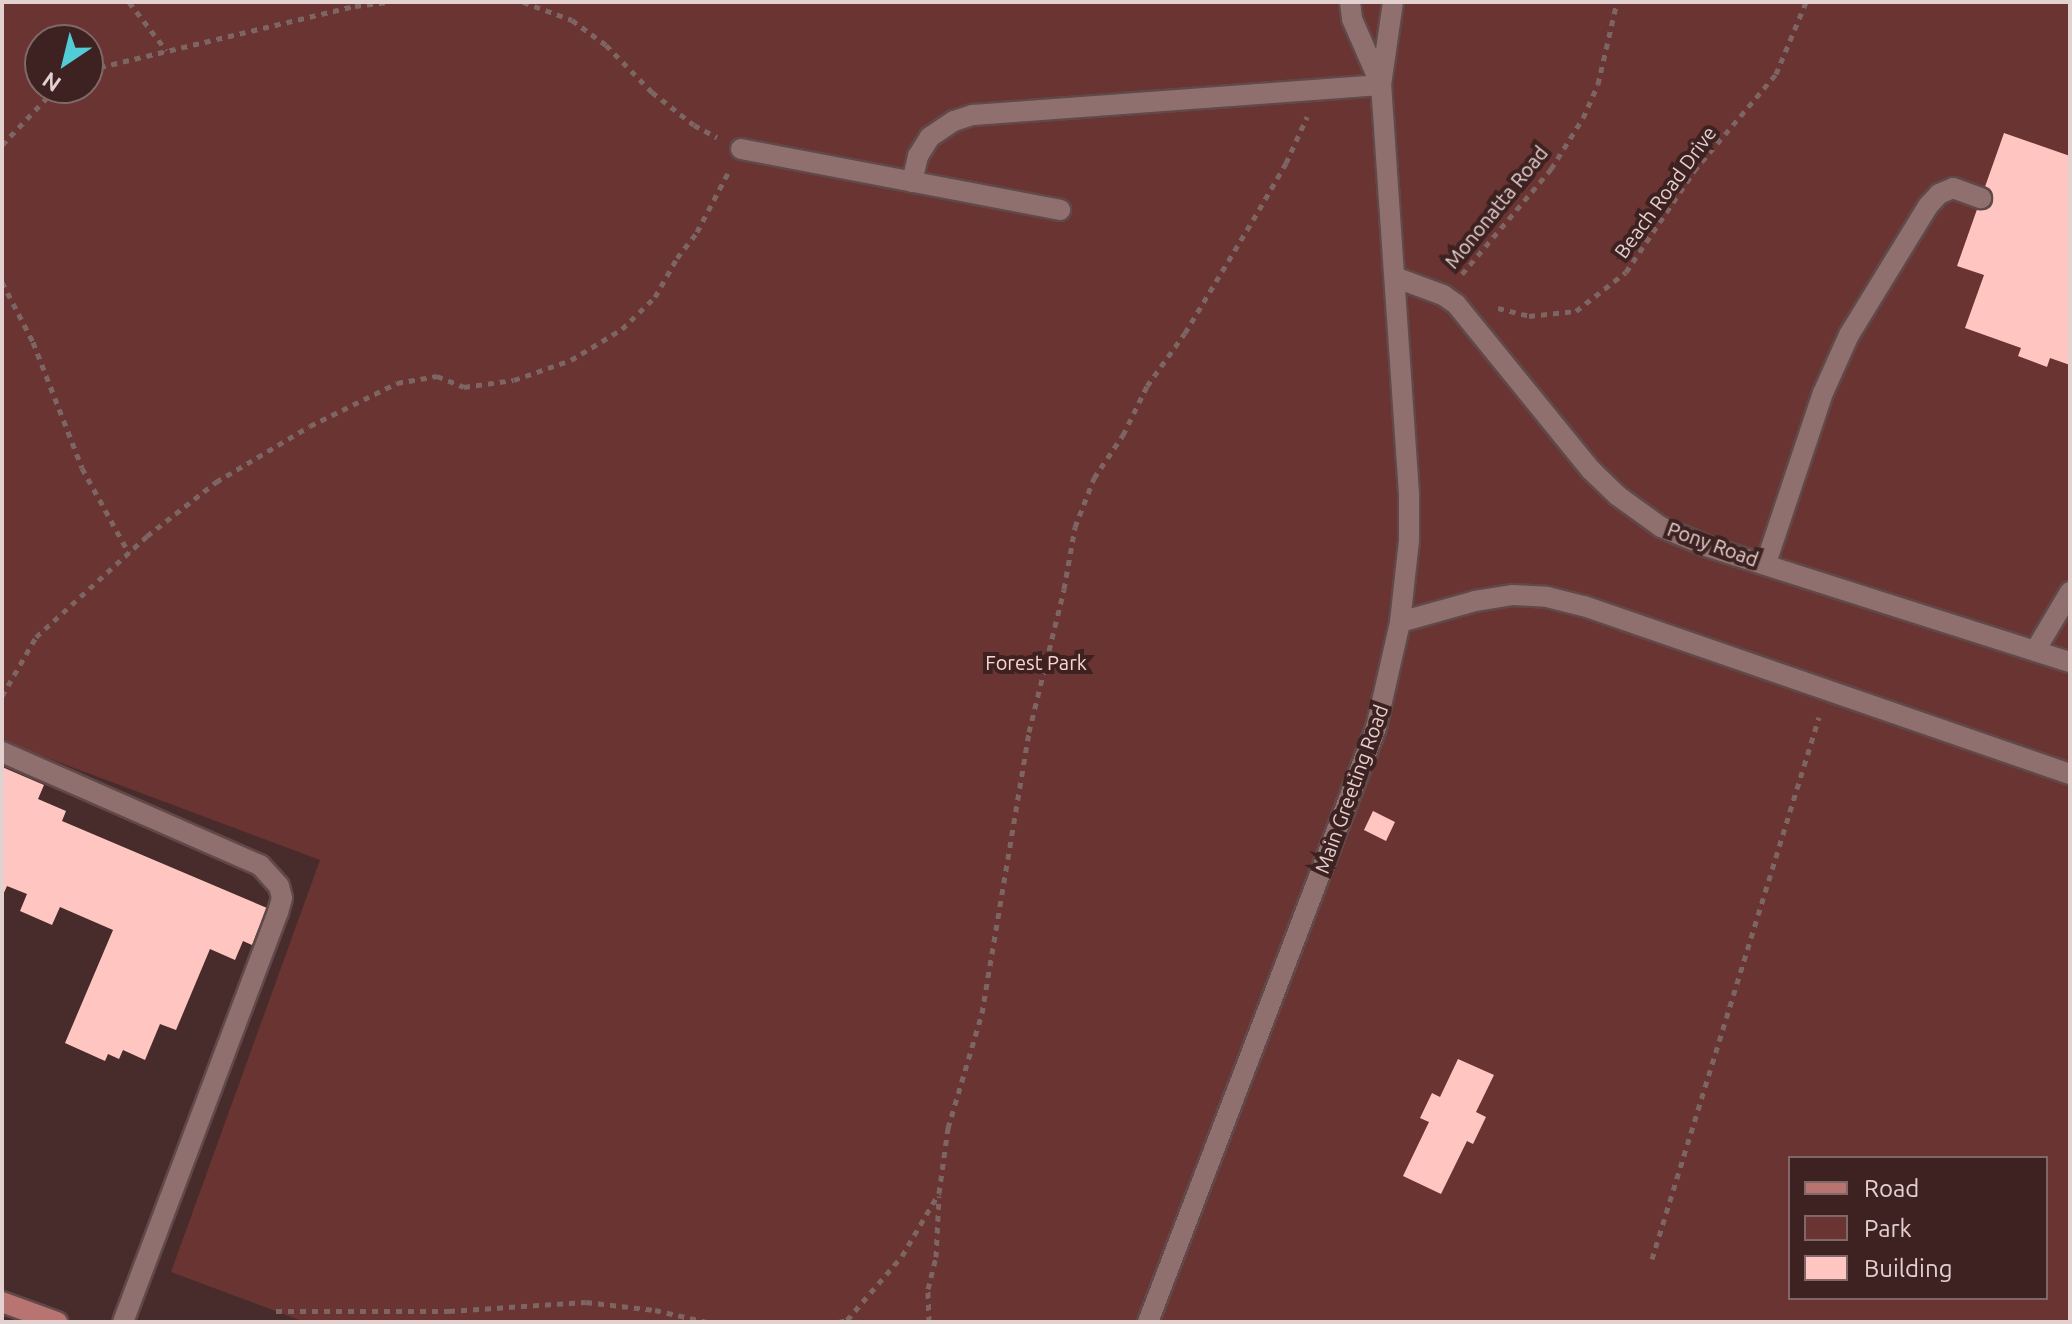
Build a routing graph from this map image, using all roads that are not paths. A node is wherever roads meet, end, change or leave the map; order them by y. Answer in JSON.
{"nodes":[{"id":1,"x":1350,"y":2,"type":"edge"},
{"id":2,"x":1393,"y":2,"type":"edge"},
{"id":3,"x":1381,"y":85,"type":"junction"},
{"id":4,"x":741,"y":149,"type":"road end"},
{"id":5,"x":912,"y":182,"type":"junction"},
{"id":6,"x":1981,"y":198,"type":"dead end"},
{"id":7,"x":1060,"y":210,"type":"dead end"},
{"id":8,"x":1397,"y":278,"type":"junction"},
{"id":9,"x":1766,"y":563,"type":"junction"},
{"id":10,"x":2070,"y":592,"type":"edge"},
{"id":11,"x":1400,"y":622,"type":"junction"},
{"id":12,"x":2035,"y":651,"type":"junction"},
{"id":13,"x":2070,"y":662,"type":"edge"},
{"id":14,"x":2,"y":752,"type":"edge"},
{"id":15,"x":2070,"y":774,"type":"edge"},
{"id":16,"x":2,"y":1302,"type":"edge"},
{"id":17,"x":57,"y":1322,"type":"edge"},
{"id":18,"x":123,"y":1322,"type":"edge"},
{"id":19,"x":1148,"y":1322,"type":"edge"}],
"edges":[{"from":1,"to":3,"type":"street","name":"Main Greeting Road"},
{"from":2,"to":3,"type":"street","name":"Main Greeting Road"},
{"from":3,"to":5,"type":"street"},
{"from":3,"to":8,"type":"street","name":"Main Greeting Road"},
{"from":4,"to":5,"type":"street"},
{"from":5,"to":7,"type":"street"},
{"from":6,"to":9,"type":"street"},
{"from":8,"to":9,"type":"street","name":"Pony Road"},
{"from":8,"to":11,"type":"street","name":"Main Greeting Road"},
{"from":9,"to":12,"type":"street","name":"Pony Road"},
{"from":10,"to":12,"type":"street"},
{"from":11,"to":15,"type":"street"},
{"from":11,"to":19,"type":"street","name":"Main Greeting Road"},
{"from":12,"to":13,"type":"street","name":"Pony Road"},
{"from":14,"to":18,"type":"street"},
{"from":16,"to":17,"type":"main road"}]}
